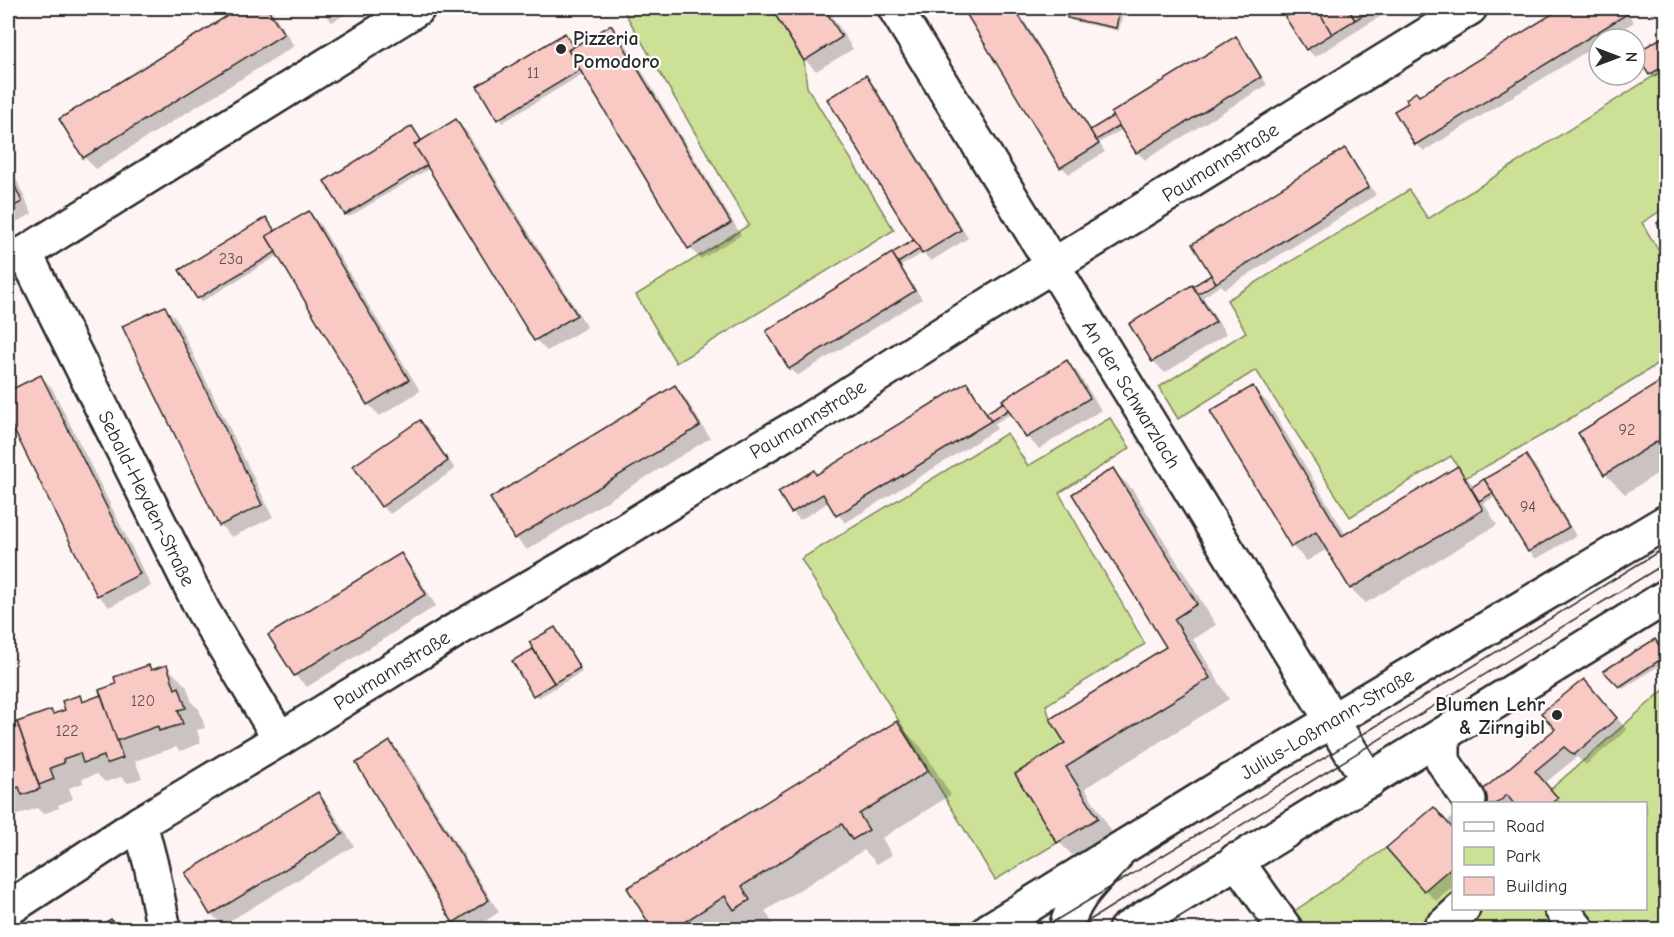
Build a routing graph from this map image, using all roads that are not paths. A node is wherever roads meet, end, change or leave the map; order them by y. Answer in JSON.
{"nodes":[{"id":1,"x":418,"y":8,"type":"edge"},
{"id":2,"x":895,"y":8,"type":"edge"},
{"id":3,"x":1470,"y":8,"type":"edge"},
{"id":4,"x":16,"y":256,"type":"edge"},
{"id":5,"x":1054,"y":266,"type":"junction"},
{"id":6,"x":1666,"y":522,"type":"edge"},
{"id":7,"x":1666,"y":597,"type":"edge"},
{"id":8,"x":1333,"y":720,"type":"junction"},
{"id":9,"x":1443,"y":735,"type":"junction"},
{"id":10,"x":280,"y":739,"type":"junction"},
{"id":11,"x":1369,"y":781,"type":"junction"},
{"id":12,"x":1469,"y":800,"type":"dead end"},
{"id":13,"x":140,"y":823,"type":"junction"},
{"id":14,"x":1129,"y":843,"type":"junction"},
{"id":15,"x":1236,"y":860,"type":"junction"},
{"id":16,"x":8,"y":909,"type":"edge"},
{"id":17,"x":1462,"y":910,"type":"edge"},
{"id":18,"x":1562,"y":910,"type":"edge"},
{"id":19,"x":164,"y":930,"type":"edge"},
{"id":20,"x":989,"y":930,"type":"edge"},
{"id":21,"x":1066,"y":930,"type":"edge"},
{"id":22,"x":1125,"y":930,"type":"edge"},
{"id":23,"x":1286,"y":930,"type":"edge"},
{"id":24,"x":1438,"y":930,"type":"edge"},
{"id":25,"x":1578,"y":930,"type":"edge"}],
"edges":[{"from":1,"to":4,"type":"street","name":"Sebald-Heyden-Straße"},
{"from":2,"to":5,"type":"street","name":"An der Schwarzlach"},
{"from":3,"to":5,"type":"street","name":"Paumannstraße"},
{"from":4,"to":10,"type":"street","name":"Sebald-Heyden-Straße"},
{"from":5,"to":8,"type":"street","name":"An der Schwarzlach"},
{"from":5,"to":10,"type":"street","name":"Paumannstraße"},
{"from":6,"to":8,"type":"street","name":"Julius-Loßmann-Straße"},
{"from":7,"to":9,"type":"street"},
{"from":8,"to":11,"type":"street","name":"An der Schwarzlach"},
{"from":8,"to":14,"type":"street","name":"Julius-Loßmann-Straße"},
{"from":9,"to":11,"type":"street"},
{"from":9,"to":12,"type":"street"},
{"from":10,"to":13,"type":"street","name":"Paumannstraße"},
{"from":11,"to":15,"type":"street"},
{"from":13,"to":16,"type":"street","name":"Paumannstraße"},
{"from":13,"to":19,"type":"street"},
{"from":14,"to":20,"type":"street","name":"Julius-Loßmann-Straße"},
{"from":14,"to":21,"type":"street"},
{"from":15,"to":22,"type":"street"},
{"from":15,"to":23,"type":"street"},
{"from":17,"to":24,"type":"street"},
{"from":18,"to":25,"type":"street"}]}
